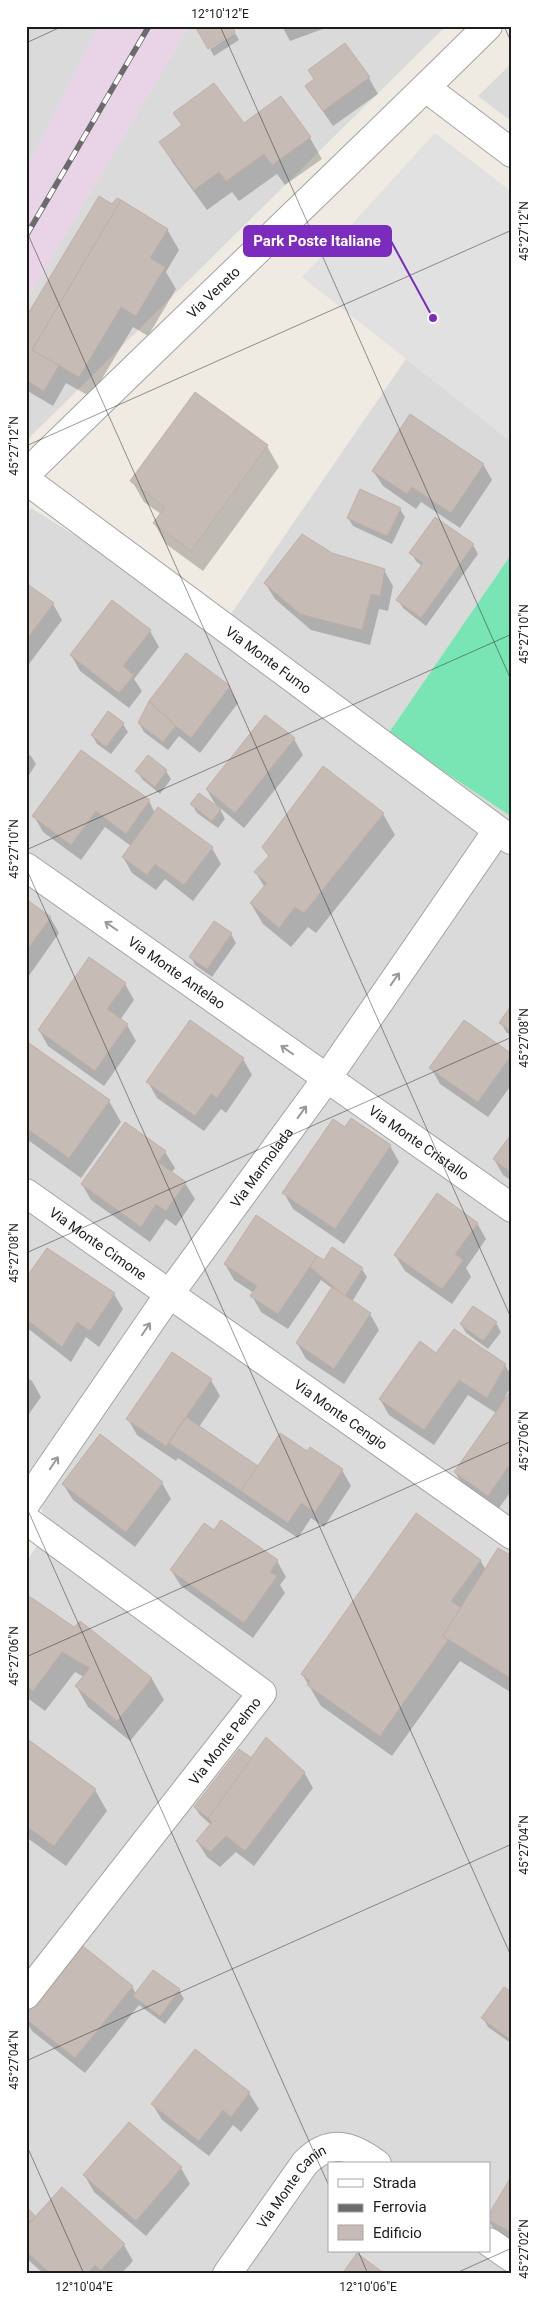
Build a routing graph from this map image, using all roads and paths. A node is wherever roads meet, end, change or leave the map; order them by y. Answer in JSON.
{"nodes":[{"id":1,"x":488,"y":26,"type":"edge"},
{"id":2,"x":426,"y":88,"type":"junction"},
{"id":3,"x":512,"y":153,"type":"edge"},
{"id":4,"x":26,"y":474,"type":"edge"},
{"id":5,"x":26,"y":480,"type":"edge"},
{"id":6,"x":504,"y":836,"type":"edge"},
{"id":7,"x":26,"y":867,"type":"edge"},
{"id":8,"x":327,"y":1078,"type":"junction"},
{"id":9,"x":26,"y":1194,"type":"edge"},
{"id":10,"x":512,"y":1208,"type":"edge"},
{"id":11,"x":170,"y":1293,"type":"junction"},
{"id":12,"x":26,"y":1503,"type":"edge"},
{"id":13,"x":26,"y":1520,"type":"edge"},
{"id":14,"x":512,"y":1535,"type":"edge"},
{"id":15,"x":26,"y":1995,"type":"edge"},
{"id":16,"x":374,"y":2162,"type":"edge"},
{"id":17,"x":490,"y":2243,"type":"edge"},
{"id":18,"x":512,"y":2259,"type":"edge"},
{"id":19,"x":227,"y":2274,"type":"edge"},
{"id":20,"x":503,"y":2274,"type":"edge"}],
"edges":[{"from":1,"to":2,"type":"street","name":"Via Veneto"},
{"from":2,"to":3,"type":"street"},
{"from":2,"to":4,"type":"street","name":"Via Veneto"},
{"from":5,"to":6,"type":"street","name":"Via Monte Fumo"},
{"from":8,"to":6,"type":"street","name":"Via Marmolada","one_way":true},
{"from":8,"to":7,"type":"street","name":"Via Monte Antelao","one_way":true},
{"from":8,"to":10,"type":"street","name":"Via Monte Cristallo"},
{"from":11,"to":8,"type":"street","name":"Via Marmolada","one_way":true},
{"from":9,"to":11,"type":"street","name":"Via Monte Cimone"},
{"from":12,"to":11,"type":"street","name":"Via Marmolada","one_way":true},
{"from":11,"to":14,"type":"street","name":"Via Monte Cengio"},
{"from":13,"to":15,"type":"street","name":"Via Monte Pelmo"},
{"from":16,"to":19,"type":"street","name":"Via Monte Canin"},
{"from":17,"to":18,"type":"street"},
{"from":18,"to":20,"type":"street"}]}
